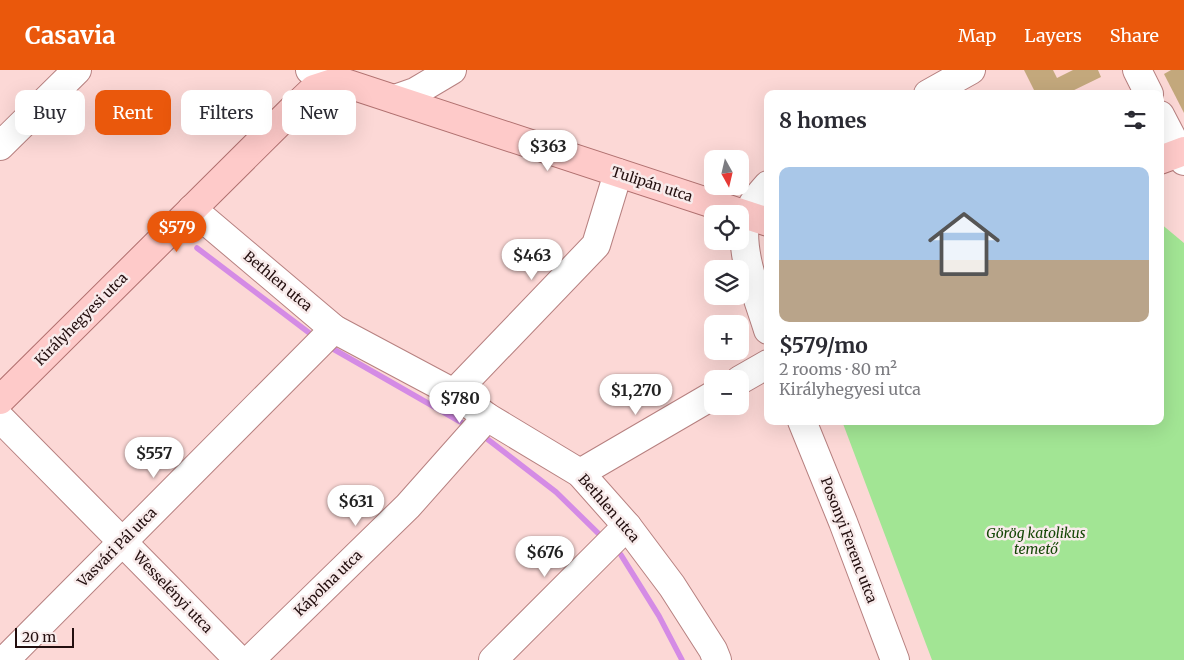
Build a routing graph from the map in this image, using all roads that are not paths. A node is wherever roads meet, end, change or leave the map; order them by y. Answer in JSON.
{"nodes":[{"id":1,"x":77,"y":70,"type":"edge"},
{"id":2,"x":452,"y":70,"type":"edge"},
{"id":3,"x":971,"y":70,"type":"edge"},
{"id":4,"x":1137,"y":70,"type":"edge"},
{"id":5,"x":320,"y":73,"type":"edge"},
{"id":6,"x":935,"y":90,"type":"edge"},
{"id":7,"x":1147,"y":90,"type":"edge"},
{"id":8,"x":395,"y":99,"type":"junction"},
{"id":9,"x":1164,"y":125,"type":"edge"},
{"id":10,"x":0,"y":146,"type":"edge"},
{"id":11,"x":1177,"y":156,"type":"edge"},
{"id":12,"x":618,"y":173,"type":"junction"},
{"id":13,"x":764,"y":197,"type":"edge"},
{"id":14,"x":192,"y":209,"type":"junction"},
{"id":15,"x":757,"y":218,"type":"edge"},
{"id":16,"x":764,"y":317,"type":"edge"},
{"id":17,"x":334,"y":329,"type":"junction"},
{"id":18,"x":764,"y":366,"type":"edge"},
{"id":19,"x":749,"y":375,"type":"edge"},
{"id":20,"x":454,"y":393,"type":"junction"},
{"id":21,"x":0,"y":400,"type":"edge"},
{"id":22,"x":704,"y":401,"type":"edge"},
{"id":23,"x":487,"y":417,"type":"junction"},
{"id":24,"x":0,"y":418,"type":"edge"},
{"id":25,"x":804,"y":425,"type":"edge"},
{"id":26,"x":580,"y":473,"type":"junction"},
{"id":27,"x":627,"y":526,"type":"junction"},
{"id":28,"x":123,"y":541,"type":"junction"},
{"id":29,"x":5,"y":660,"type":"edge"},
{"id":30,"x":239,"y":660,"type":"edge"},
{"id":31,"x":250,"y":660,"type":"edge"},
{"id":32,"x":493,"y":660,"type":"edge"},
{"id":33,"x":717,"y":660,"type":"edge"},
{"id":34,"x":895,"y":660,"type":"edge"}],
"edges":[{"from":1,"to":10,"type":"street"},
{"from":2,"to":8,"type":"street"},
{"from":3,"to":6,"type":"street"},
{"from":4,"to":7,"type":"street"},
{"from":5,"to":8,"type":"main road","name":"Tulipán utca"},
{"from":5,"to":14,"type":"main road","name":"Királyhegyesi utca"},
{"from":8,"to":12,"type":"main road","name":"Tulipán utca"},
{"from":9,"to":11,"type":"street"},
{"from":12,"to":15,"type":"main road","name":"Tulipán utca"},
{"from":12,"to":20,"type":"street"},
{"from":13,"to":15,"type":"street"},
{"from":14,"to":17,"type":"street","name":"Bethlen utca"},
{"from":14,"to":21,"type":"main road","name":"Királyhegyesi utca"},
{"from":15,"to":16,"type":"street"},
{"from":17,"to":20,"type":"street","name":"Bethlen utca"},
{"from":17,"to":28,"type":"street","name":"Vasvári Pál utca"},
{"from":18,"to":19,"type":"street"},
{"from":20,"to":23,"type":"street","name":"Bethlen utca"},
{"from":22,"to":26,"type":"street"},
{"from":23,"to":26,"type":"street","name":"Bethlen utca"},
{"from":23,"to":31,"type":"street","name":"Kápolna utca"},
{"from":24,"to":28,"type":"street","name":"Wesselényi utca"},
{"from":25,"to":34,"type":"street","name":"Posonyi Ferenc utca"},
{"from":26,"to":27,"type":"street","name":"Bethlen utca"},
{"from":27,"to":32,"type":"street"},
{"from":27,"to":33,"type":"street","name":"Bethlen utca"},
{"from":28,"to":29,"type":"street","name":"Vasvári Pál utca"},
{"from":28,"to":30,"type":"street","name":"Wesselényi utca"}]}
